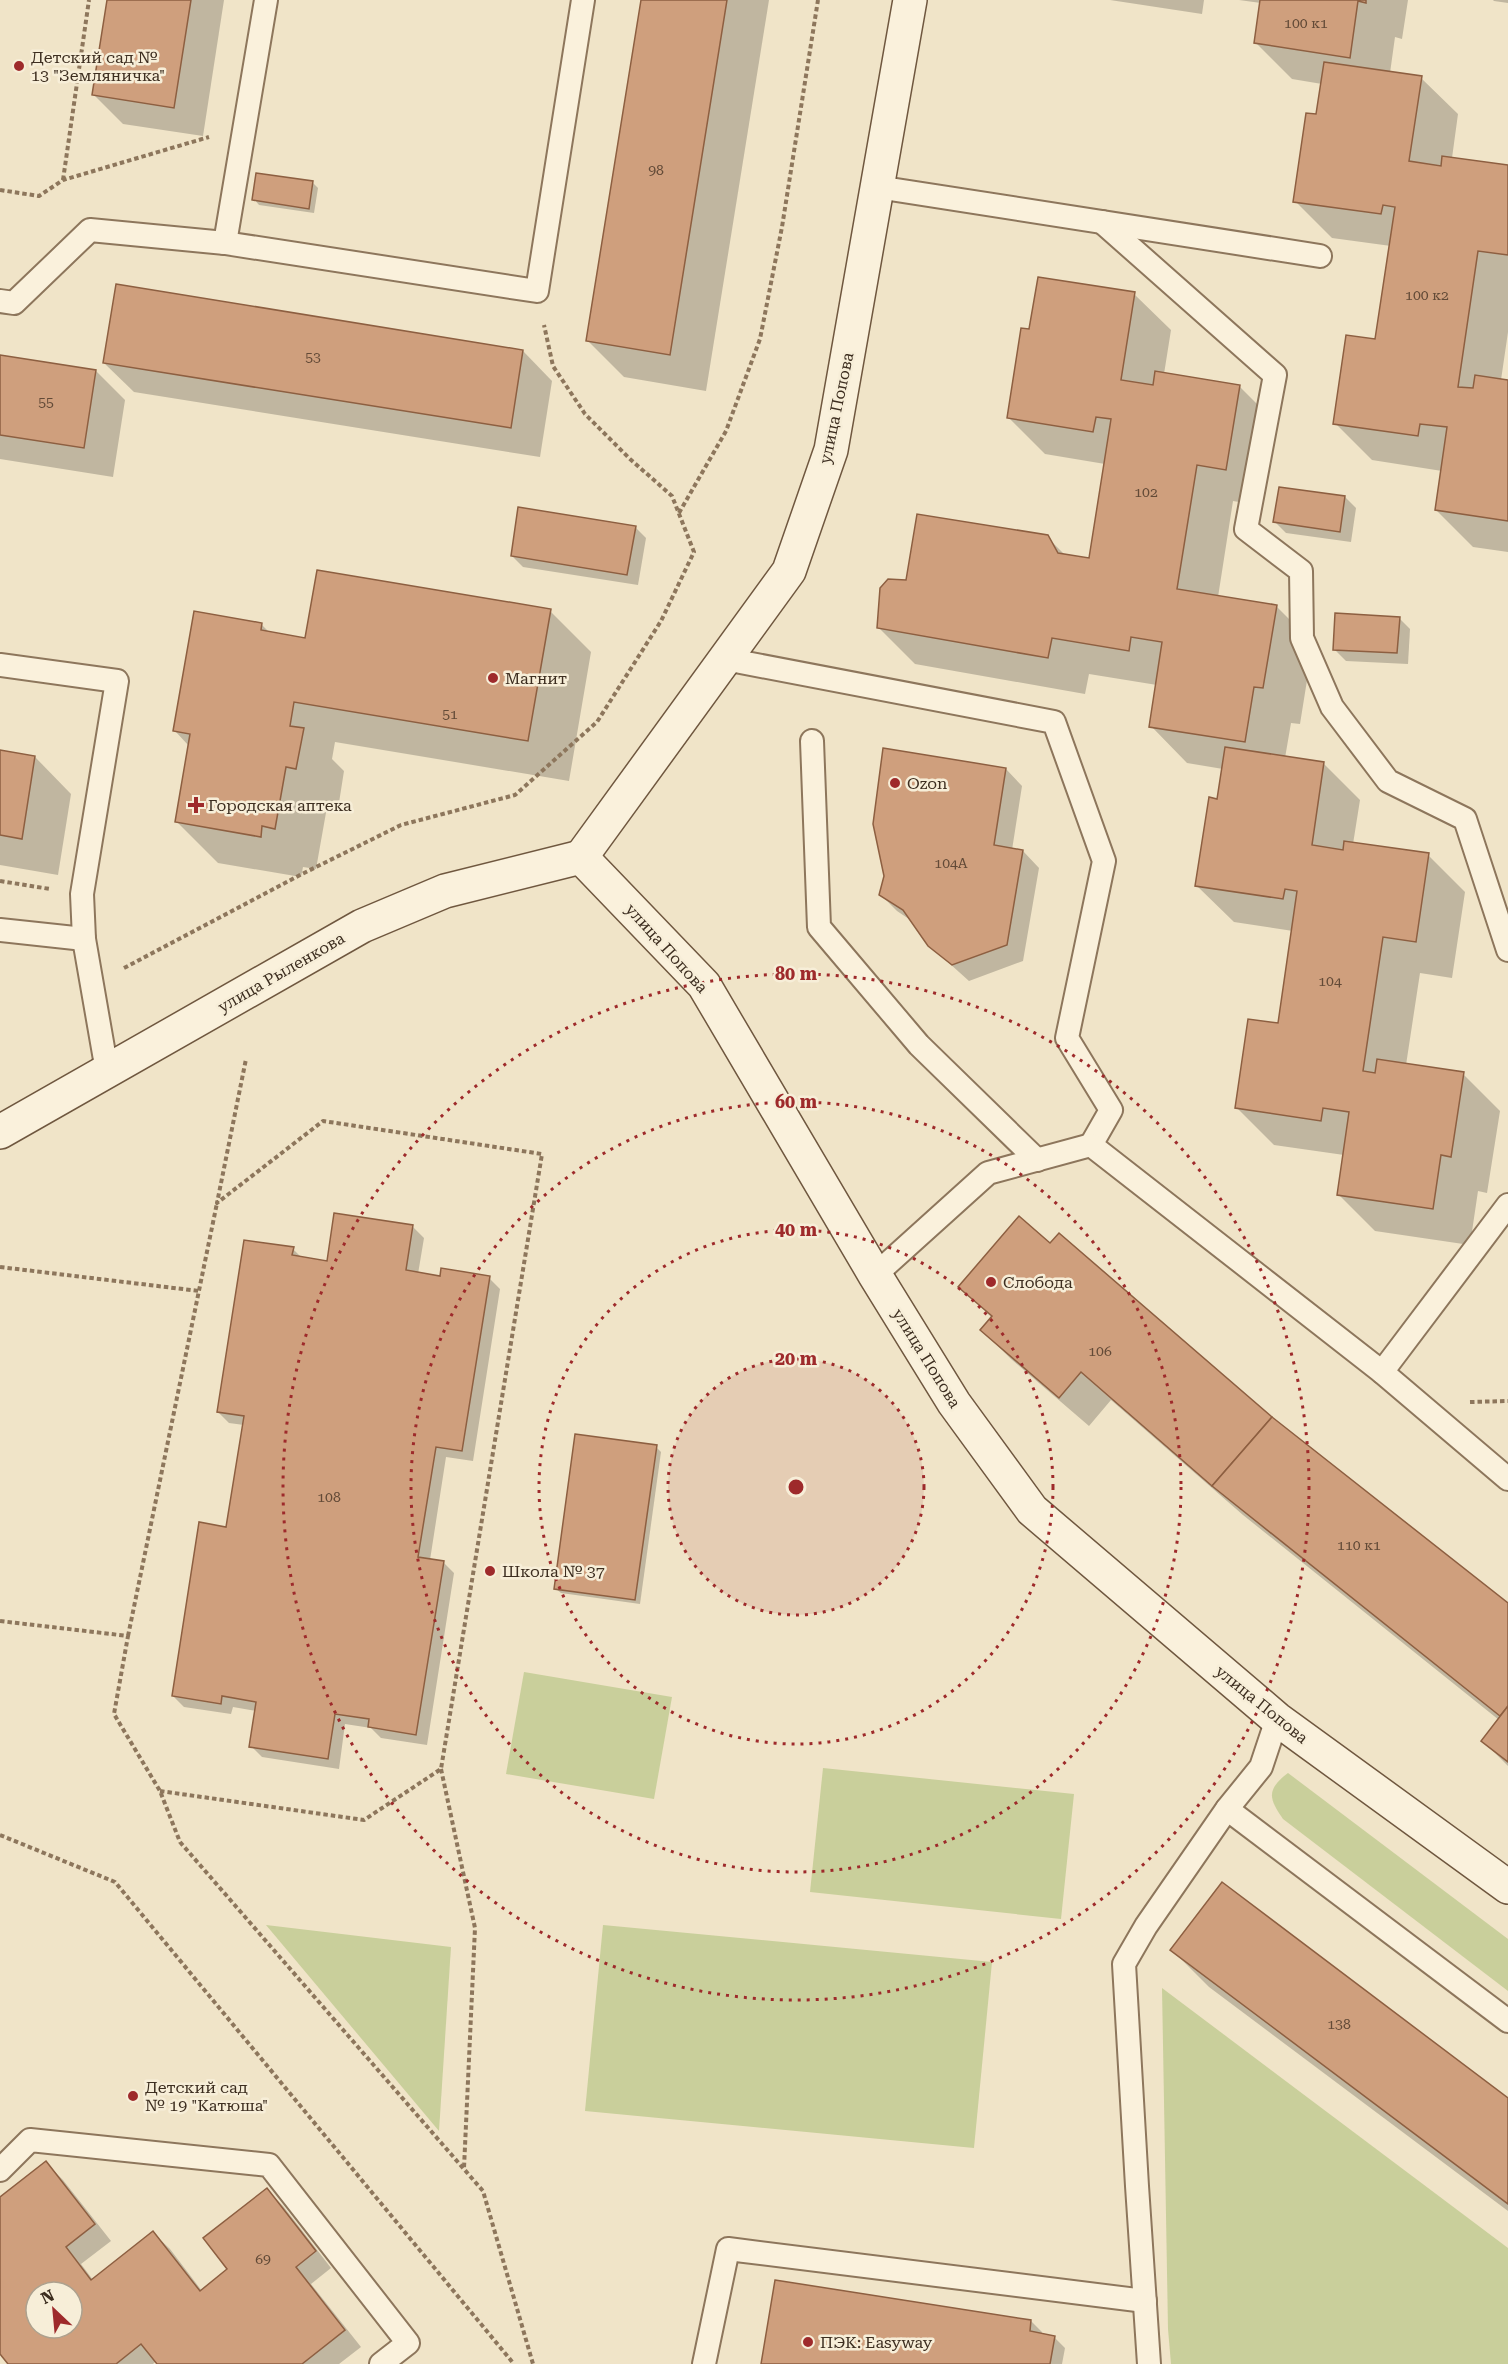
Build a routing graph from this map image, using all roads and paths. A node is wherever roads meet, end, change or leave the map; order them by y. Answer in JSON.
{"nodes":[{"id":1,"x":89,"y":0,"type":"edge"},
{"id":2,"x":266,"y":0,"type":"edge"},
{"id":3,"x":583,"y":0,"type":"edge"},
{"id":4,"x":818,"y":0,"type":"edge"},
{"id":5,"x":910,"y":0,"type":"edge"},
{"id":6,"x":213,"y":136,"type":"dead end"},
{"id":7,"x":63,"y":180,"type":"junction"},
{"id":8,"x":877,"y":187,"type":"junction"},
{"id":9,"x":0,"y":190,"type":"edge"},
{"id":10,"x":1102,"y":222,"type":"junction"},
{"id":11,"x":225,"y":243,"type":"junction"},
{"id":12,"x":1320,"y":256,"type":"dead end"},
{"id":13,"x":537,"y":291,"type":"junction"},
{"id":14,"x":0,"y":301,"type":"edge"},
{"id":15,"x":679,"y":513,"type":"junction"},
{"id":16,"x":725,"y":659,"type":"junction"},
{"id":17,"x":0,"y":665,"type":"edge"},
{"id":18,"x":812,"y":741,"type":"dead end"},
{"id":19,"x":582,"y":856,"type":"junction"},
{"id":20,"x":0,"y":881,"type":"edge"},
{"id":21,"x":82,"y":894,"type":"junction"},
{"id":22,"x":0,"y":930,"type":"edge"},
{"id":23,"x":84,"y":939,"type":"junction"},
{"id":24,"x":1508,"y":950,"type":"edge"},
{"id":25,"x":92,"y":985,"type":"junction"},
{"id":26,"x":246,"y":1059,"type":"dead end"},
{"id":27,"x":107,"y":1071,"type":"junction"},
{"id":28,"x":0,"y":1132,"type":"edge"},
{"id":29,"x":1091,"y":1145,"type":"junction"},
{"id":30,"x":1037,"y":1160,"type":"junction"},
{"id":31,"x":218,"y":1203,"type":"junction"},
{"id":32,"x":1508,"y":1205,"type":"edge"},
{"id":33,"x":0,"y":1268,"type":"edge"},
{"id":34,"x":875,"y":1275,"type":"junction"},
{"id":35,"x":199,"y":1291,"type":"junction"},
{"id":36,"x":1382,"y":1372,"type":"junction"},
{"id":37,"x":1508,"y":1479,"type":"edge"},
{"id":38,"x":0,"y":1621,"type":"edge"},
{"id":39,"x":128,"y":1636,"type":"junction"},
{"id":40,"x":1277,"y":1719,"type":"junction"},
{"id":41,"x":441,"y":1769,"type":"junction"},
{"id":42,"x":160,"y":1791,"type":"junction"},
{"id":43,"x":1227,"y":1809,"type":"junction"},
{"id":44,"x":0,"y":1835,"type":"edge"},
{"id":45,"x":1508,"y":1887,"type":"edge"},
{"id":46,"x":1508,"y":2021,"type":"edge"},
{"id":47,"x":464,"y":2168,"type":"junction"},
{"id":48,"x":0,"y":2170,"type":"edge"},
{"id":49,"x":1145,"y":2301,"type":"junction"},
{"id":50,"x":381,"y":2364,"type":"edge"},
{"id":51,"x":514,"y":2364,"type":"edge"},
{"id":52,"x":533,"y":2364,"type":"edge"},
{"id":53,"x":704,"y":2364,"type":"edge"},
{"id":54,"x":1149,"y":2364,"type":"edge"}],
"edges":[{"from":1,"to":7,"type":"path"},
{"from":2,"to":11,"type":"lane"},
{"from":3,"to":13,"type":"lane"},
{"from":4,"to":15,"type":"path"},
{"from":5,"to":8,"type":"street","name":"улица Попова"},
{"from":6,"to":7,"type":"path"},
{"from":7,"to":9,"type":"path"},
{"from":8,"to":10,"type":"lane"},
{"from":8,"to":16,"type":"street","name":"улица Попова"},
{"from":10,"to":12,"type":"lane"},
{"from":10,"to":24,"type":"lane"},
{"from":11,"to":13,"type":"lane"},
{"from":11,"to":14,"type":"lane"},
{"from":13,"to":15,"type":"path"},
{"from":15,"to":25,"type":"path"},
{"from":16,"to":19,"type":"street","name":"улица Попова"},
{"from":16,"to":29,"type":"lane"},
{"from":17,"to":21,"type":"lane"},
{"from":18,"to":30,"type":"lane"},
{"from":19,"to":27,"type":"street","name":"улица Рыленкова"},
{"from":19,"to":34,"type":"street","name":"улица Попова"},
{"from":20,"to":21,"type":"path"},
{"from":21,"to":23,"type":"lane"},
{"from":22,"to":23,"type":"lane"},
{"from":23,"to":25,"type":"lane"},
{"from":25,"to":27,"type":"lane"},
{"from":26,"to":31,"type":"path"},
{"from":27,"to":28,"type":"street","name":"улица Рыленкова"},
{"from":29,"to":30,"type":"lane"},
{"from":29,"to":36,"type":"lane"},
{"from":30,"to":34,"type":"lane"},
{"from":31,"to":35,"type":"path"},
{"from":31,"to":41,"type":"path"},
{"from":32,"to":36,"type":"lane"},
{"from":33,"to":35,"type":"path"},
{"from":34,"to":40,"type":"street","name":"улица Попова"},
{"from":35,"to":39,"type":"path"},
{"from":36,"to":37,"type":"lane"},
{"from":38,"to":39,"type":"path"},
{"from":39,"to":42,"type":"path"},
{"from":40,"to":43,"type":"lane"},
{"from":40,"to":45,"type":"street","name":"улица Попова"},
{"from":41,"to":42,"type":"path"},
{"from":41,"to":47,"type":"path"},
{"from":42,"to":47,"type":"path"},
{"from":43,"to":46,"type":"lane"},
{"from":43,"to":49,"type":"lane"},
{"from":44,"to":51,"type":"path"},
{"from":47,"to":52,"type":"path"},
{"from":48,"to":50,"type":"lane"},
{"from":49,"to":53,"type":"lane"},
{"from":49,"to":54,"type":"lane"}]}
